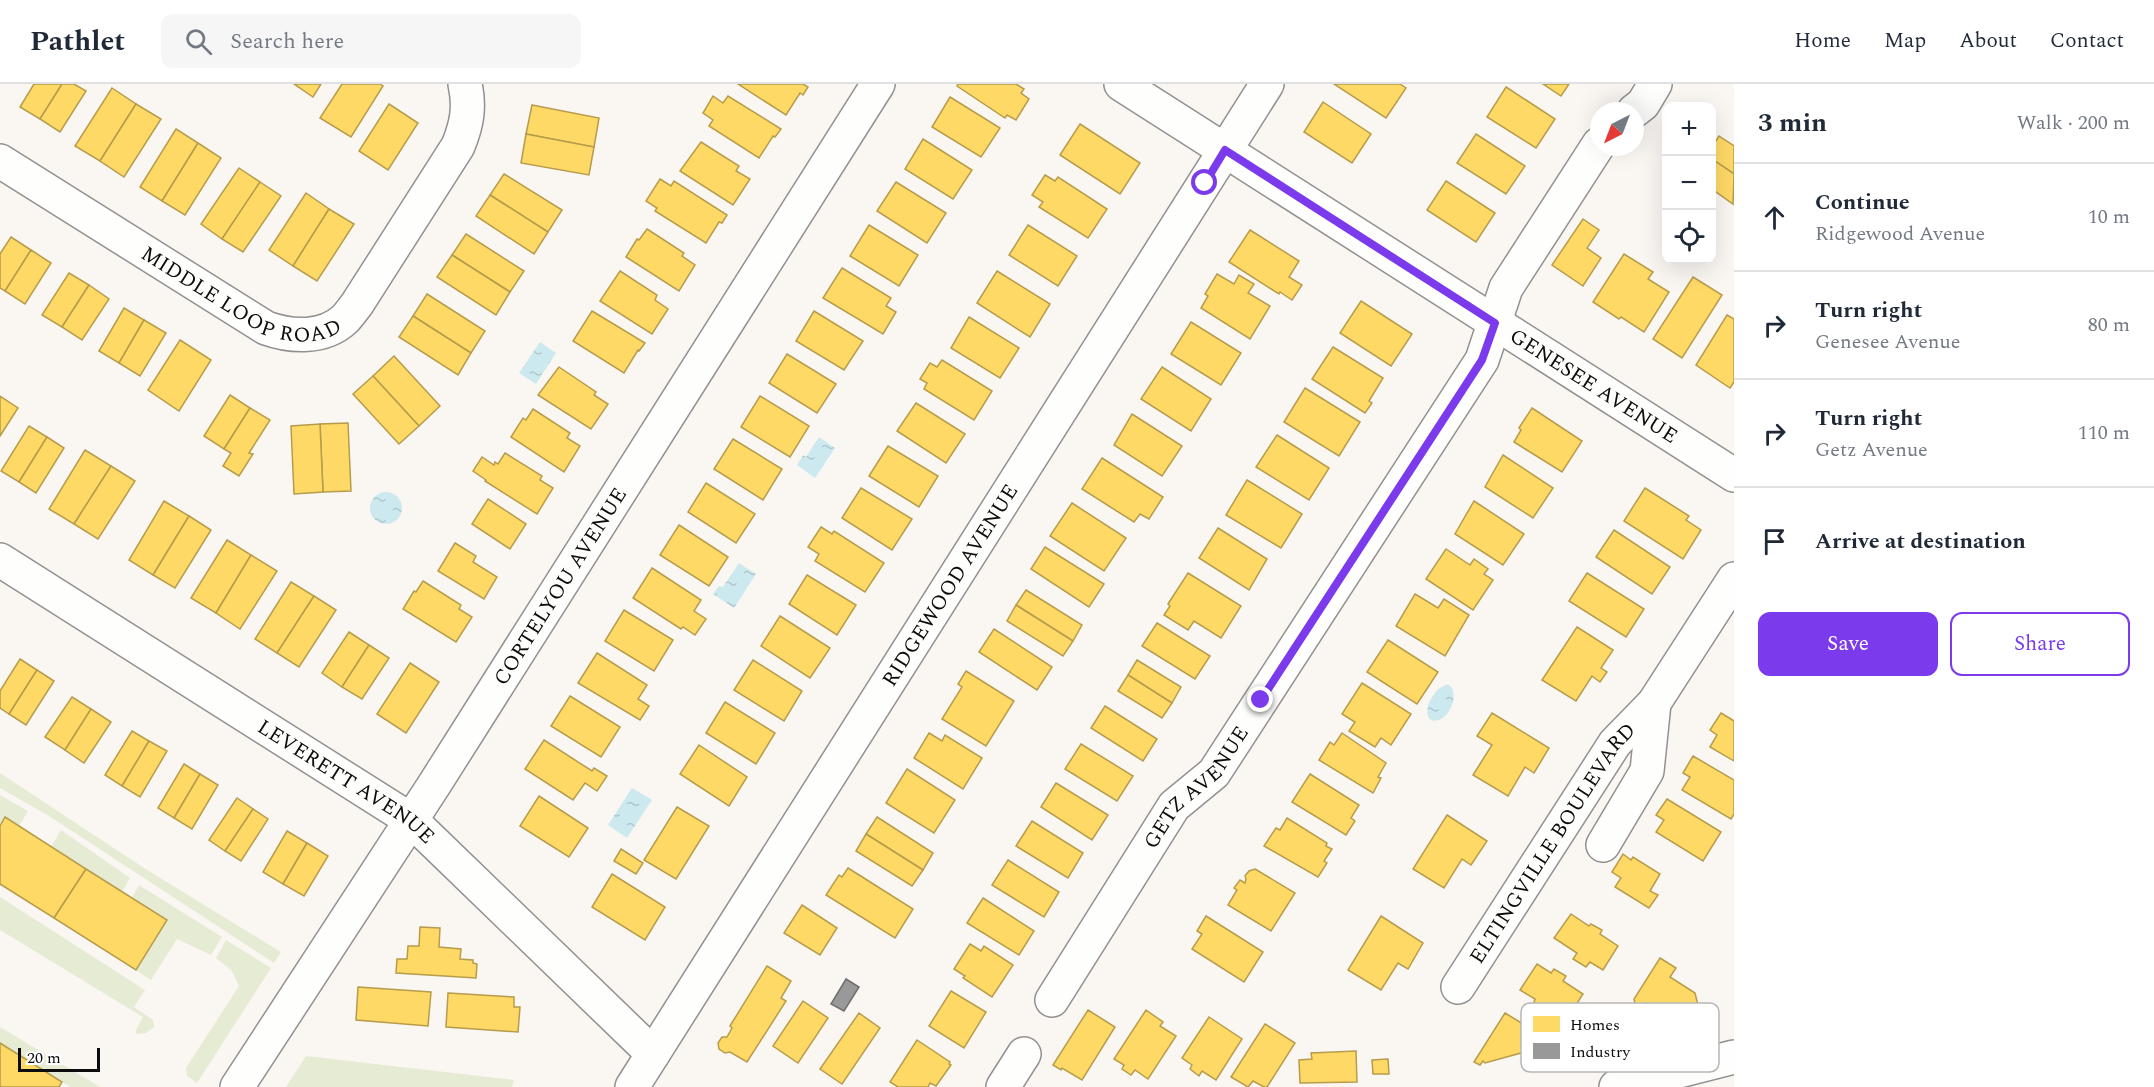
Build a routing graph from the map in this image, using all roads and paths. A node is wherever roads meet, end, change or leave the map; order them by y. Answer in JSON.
{"nodes":[{"id":1,"x":465,"y":84,"type":"edge"},
{"id":2,"x":878,"y":84,"type":"edge"},
{"id":3,"x":1121,"y":84,"type":"edge"},
{"id":4,"x":1267,"y":84,"type":"edge"},
{"id":5,"x":1655,"y":84,"type":"edge"},
{"id":6,"x":1644,"y":102,"type":"edge"},
{"id":7,"x":1225,"y":150,"type":"junction"},
{"id":8,"x":1591,"y":156,"type":"edge"},
{"id":9,"x":0,"y":161,"type":"edge"},
{"id":10,"x":1495,"y":323,"type":"junction"},
{"id":11,"x":1734,"y":475,"type":"edge"},
{"id":12,"x":0,"y":560,"type":"edge"},
{"id":13,"x":1734,"y":579,"type":"edge"},
{"id":14,"x":1654,"y":704,"type":"junction"},
{"id":15,"x":411,"y":820,"type":"junction"},
{"id":16,"x":1603,"y":845,"type":"dead end"},
{"id":17,"x":1458,"y":987,"type":"dead end"},
{"id":18,"x":1052,"y":1000,"type":"dead end"},
{"id":19,"x":653,"y":1054,"type":"junction"},
{"id":20,"x":1024,"y":1054,"type":"dead end"},
{"id":21,"x":1734,"y":1057,"type":"edge"},
{"id":22,"x":1719,"y":1061,"type":"edge"},
{"id":23,"x":1675,"y":1072,"type":"edge"},
{"id":24,"x":237,"y":1087,"type":"edge"},
{"id":25,"x":632,"y":1087,"type":"edge"},
{"id":26,"x":1003,"y":1087,"type":"edge"},
{"id":27,"x":1616,"y":1087,"type":"edge"}],
"edges":[{"from":1,"to":9,"type":"street","name":"MIDDLE LOOP ROAD"},
{"from":2,"to":15,"type":"street","name":"CORTELYOU AVENUE"},
{"from":3,"to":7,"type":"street","name":"GENESEE AVENUE"},
{"from":4,"to":7,"type":"street","name":"RIDGEWOOD AVENUE"},
{"from":5,"to":6,"type":"street"},
{"from":7,"to":10,"type":"street","name":"GENESEE AVENUE"},
{"from":7,"to":19,"type":"street","name":"RIDGEWOOD AVENUE"},
{"from":8,"to":10,"type":"street","name":"GETZ AVENUE"},
{"from":10,"to":11,"type":"street","name":"GENESEE AVENUE"},
{"from":10,"to":18,"type":"street","name":"GETZ AVENUE"},
{"from":12,"to":15,"type":"street","name":"LEVERETT AVENUE"},
{"from":13,"to":14,"type":"street","name":"ELTINGVILLE BOULEVARD"},
{"from":14,"to":16,"type":"street","name":"ELTINGVILLE BOULEVARD"},
{"from":14,"to":17,"type":"street","name":"ELTINGVILLE BOULEVARD"},
{"from":15,"to":19,"type":"street","name":"LEVERETT AVENUE"},
{"from":15,"to":24,"type":"street","name":"CORTELYOU AVENUE"},
{"from":19,"to":25,"type":"street","name":"RIDGEWOOD AVENUE"},
{"from":20,"to":26,"type":"street"},
{"from":21,"to":22,"type":"street"},
{"from":23,"to":27,"type":"street"}]}
